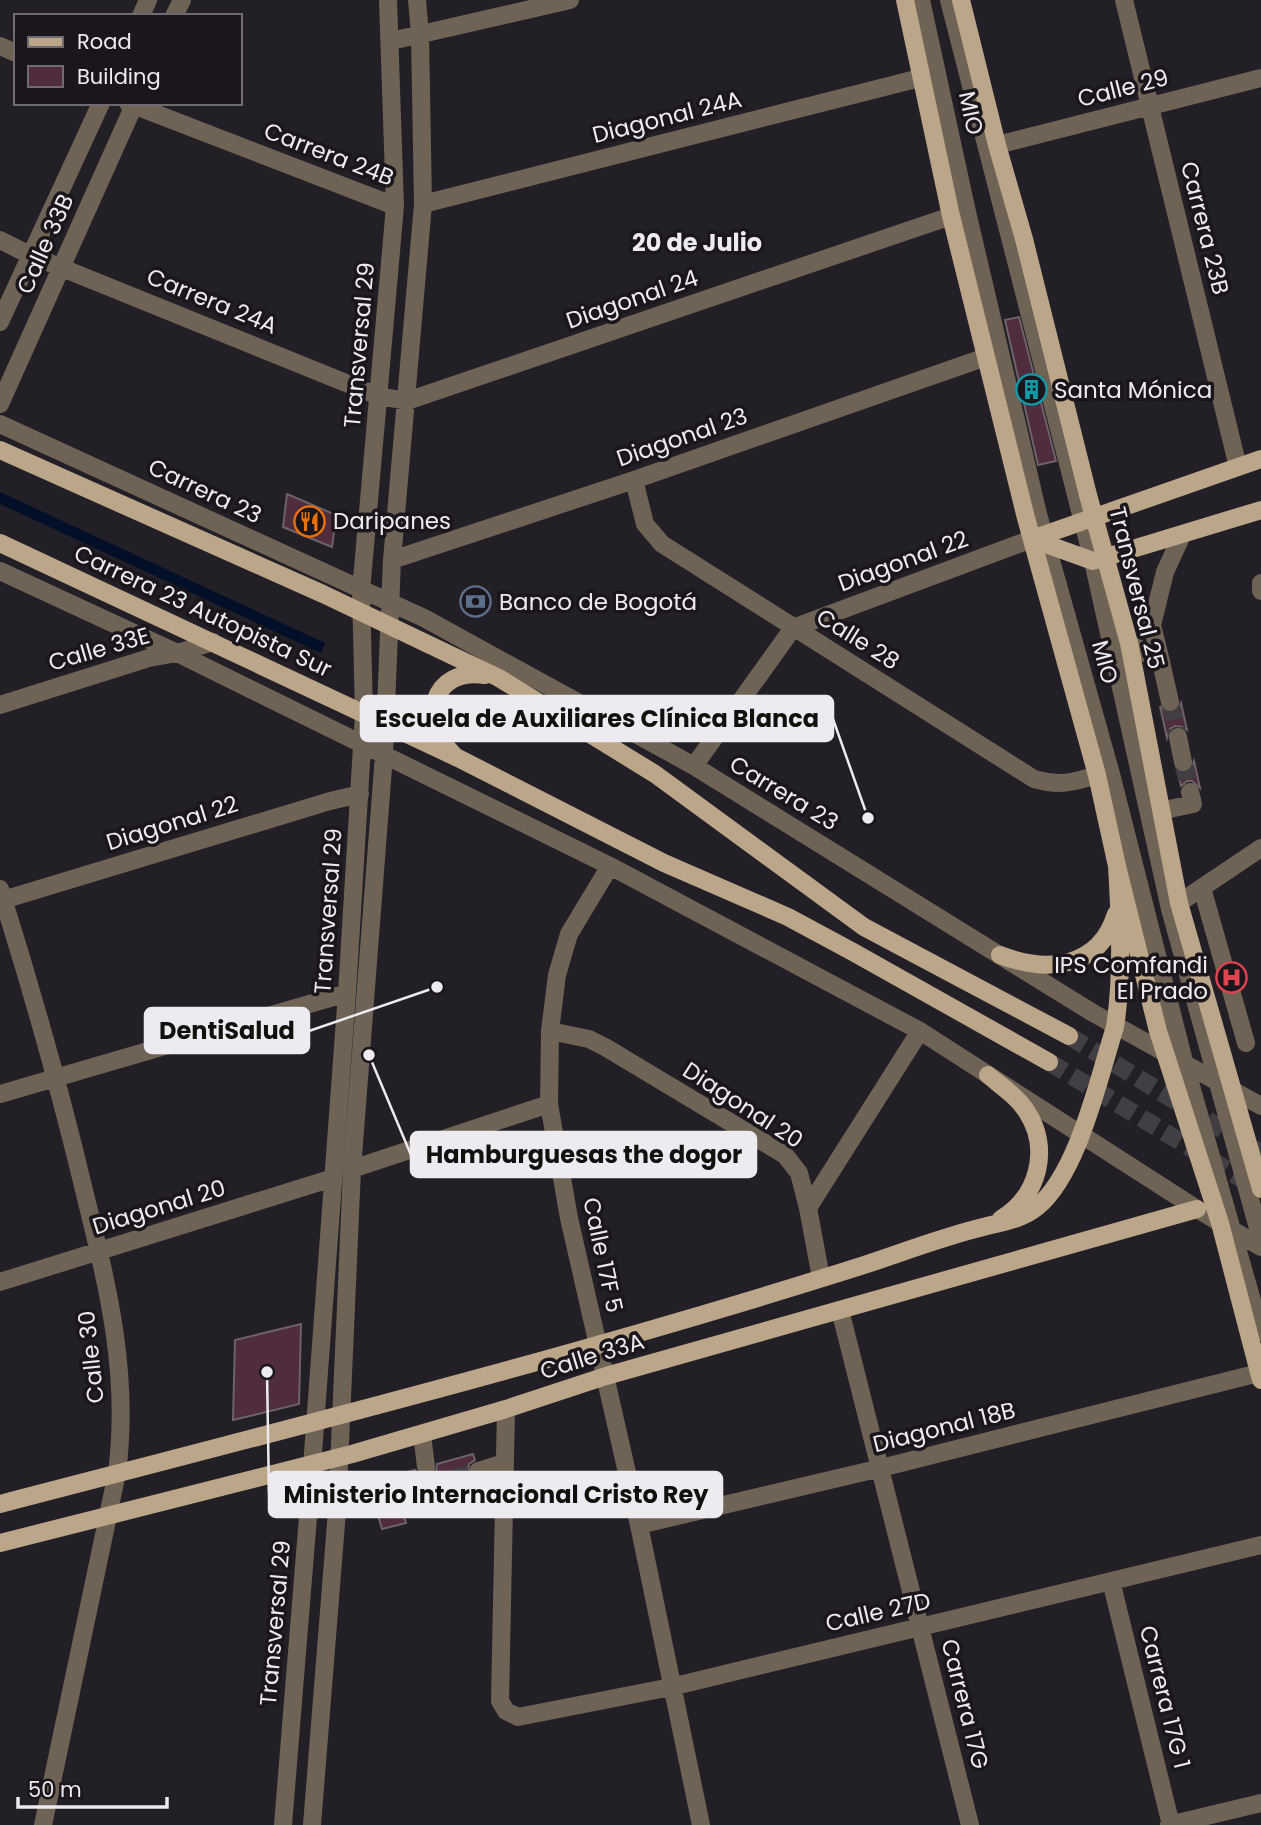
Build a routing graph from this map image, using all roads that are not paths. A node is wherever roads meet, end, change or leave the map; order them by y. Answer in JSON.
{"nodes":[{"id":1,"x":388,"y":0,"type":"edge"},
{"id":2,"x":417,"y":0,"type":"edge"},
{"id":3,"x":570,"y":0,"type":"edge"},
{"id":4,"x":905,"y":0,"type":"edge"},
{"id":5,"x":921,"y":0,"type":"edge"},
{"id":6,"x":949,"y":0,"type":"edge"},
{"id":7,"x":961,"y":0,"type":"edge"},
{"id":8,"x":1124,"y":0,"type":"edge"},
{"id":9,"x":420,"y":34,"type":"junction"},
{"id":10,"x":391,"y":41,"type":"junction"},
{"id":11,"x":923,"y":77,"type":"junction"},
{"id":12,"x":1261,"y":78,"type":"edge"},
{"id":13,"x":100,"y":105,"type":"edge"},
{"id":14,"x":132,"y":105,"type":"edge"},
{"id":15,"x":135,"y":105,"type":"edge"},
{"id":16,"x":1150,"y":107,"type":"junction"},
{"id":17,"x":997,"y":145,"type":"junction"},
{"id":18,"x":423,"y":204,"type":"junction"},
{"id":19,"x":396,"y":206,"type":"junction"},
{"id":20,"x":951,"y":216,"type":"junction"},
{"id":21,"x":0,"y":240,"type":"edge"},
{"id":22,"x":30,"y":255,"type":"junction"},
{"id":23,"x":62,"y":266,"type":"junction"},
{"id":24,"x":0,"y":322,"type":"edge"},
{"id":25,"x":986,"y":357,"type":"junction"},
{"id":26,"x":378,"y":396,"type":"junction"},
{"id":27,"x":407,"y":401,"type":"junction"},
{"id":28,"x":0,"y":404,"type":"edge"},
{"id":29,"x":0,"y":424,"type":"edge"},
{"id":30,"x":0,"y":450,"type":"edge"},
{"id":31,"x":1261,"y":459,"type":"edge"},
{"id":32,"x":1238,"y":467,"type":"junction"},
{"id":33,"x":634,"y":480,"type":"junction"},
{"id":34,"x":1261,"y":510,"type":"edge"},
{"id":35,"x":1089,"y":518,"type":"junction"},
{"id":36,"x":1182,"y":535,"type":"junction"},
{"id":37,"x":1042,"y":539,"type":"junction"},
{"id":38,"x":0,"y":543,"type":"edge"},
{"id":39,"x":1100,"y":559,"type":"junction"},
{"id":40,"x":392,"y":560,"type":"junction"},
{"id":41,"x":0,"y":571,"type":"edge"},
{"id":42,"x":1261,"y":583,"type":"edge"},
{"id":43,"x":361,"y":591,"type":"junction"},
{"id":44,"x":1261,"y":591,"type":"edge"},
{"id":45,"x":390,"y":602,"type":"junction"},
{"id":46,"x":363,"y":614,"type":"junction"},
{"id":47,"x":390,"y":627,"type":"junction"},
{"id":48,"x":793,"y":628,"type":"junction"},
{"id":49,"x":213,"y":642,"type":"junction"},
{"id":50,"x":1129,"y":643,"type":"junction"},
{"id":51,"x":177,"y":653,"type":"junction"},
{"id":52,"x":1161,"y":662,"type":"junction"},
{"id":53,"x":499,"y":678,"type":"junction"},
{"id":54,"x":1170,"y":702,"type":"tunnel mouth"},
{"id":55,"x":0,"y":705,"type":"edge"},
{"id":56,"x":364,"y":714,"type":"junction"},
{"id":57,"x":386,"y":724,"type":"junction"},
{"id":58,"x":1178,"y":737,"type":"tunnel mouth"},
{"id":59,"x":362,"y":744,"type":"junction"},
{"id":60,"x":384,"y":755,"type":"junction"},
{"id":61,"x":458,"y":758,"type":"junction"},
{"id":62,"x":1183,"y":762,"type":"tunnel mouth"},
{"id":63,"x":694,"y":766,"type":"junction"},
{"id":64,"x":1097,"y":775,"type":"junction"},
{"id":65,"x":1190,"y":792,"type":"dead end"},
{"id":66,"x":359,"y":794,"type":"junction"},
{"id":67,"x":1160,"y":811,"type":"junction"},
{"id":68,"x":1261,"y":848,"type":"edge"},
{"id":69,"x":610,"y":866,"type":"junction"},
{"id":70,"x":1116,"y":866,"type":"junction"},
{"id":71,"x":1202,"y":888,"type":"junction"},
{"id":72,"x":1,"y":897,"type":"edge"},
{"id":73,"x":1179,"y":903,"type":"junction"},
{"id":74,"x":1119,"y":904,"type":"junction"},
{"id":75,"x":1000,"y":955,"type":"junction"},
{"id":76,"x":347,"y":993,"type":"junction"},
{"id":77,"x":1115,"y":1027,"type":"junction"},
{"id":78,"x":550,"y":1031,"type":"junction"},
{"id":79,"x":920,"y":1031,"type":"junction"},
{"id":80,"x":1069,"y":1036,"type":"tunnel mouth"},
{"id":81,"x":1246,"y":1043,"type":"dead end"},
{"id":82,"x":1164,"y":1053,"type":"junction"},
{"id":83,"x":1049,"y":1062,"type":"tunnel mouth"},
{"id":84,"x":1185,"y":1065,"type":"junction"},
{"id":85,"x":988,"y":1074,"type":"junction"},
{"id":86,"x":57,"y":1076,"type":"junction"},
{"id":87,"x":1225,"y":1087,"type":"junction"},
{"id":88,"x":0,"y":1094,"type":"edge"},
{"id":89,"x":549,"y":1104,"type":"junction"},
{"id":90,"x":1261,"y":1107,"type":"edge"},
{"id":91,"x":1080,"y":1135,"type":"junction"},
{"id":92,"x":352,"y":1169,"type":"junction"},
{"id":93,"x":333,"y":1178,"type":"junction"},
{"id":94,"x":1261,"y":1189,"type":"edge"},
{"id":95,"x":808,"y":1208,"type":"junction"},
{"id":96,"x":1197,"y":1209,"type":"junction"},
{"id":97,"x":983,"y":1227,"type":"junction"},
{"id":98,"x":1227,"y":1228,"type":"junction"},
{"id":99,"x":1261,"y":1239,"type":"edge"},
{"id":100,"x":1261,"y":1247,"type":"edge"},
{"id":101,"x":99,"y":1251,"type":"junction"},
{"id":102,"x":821,"y":1278,"type":"junction"},
{"id":103,"x":0,"y":1282,"type":"edge"},
{"id":104,"x":840,"y":1310,"type":"junction"},
{"id":105,"x":1261,"y":1332,"type":"edge"},
{"id":106,"x":597,"y":1343,"type":"junction"},
{"id":107,"x":606,"y":1376,"type":"junction"},
{"id":108,"x":1260,"y":1376,"type":"edge"},
{"id":109,"x":506,"y":1409,"type":"junction"},
{"id":110,"x":342,"y":1414,"type":"junction"},
{"id":111,"x":315,"y":1423,"type":"junction"},
{"id":112,"x":422,"y":1434,"type":"junction"},
{"id":113,"x":340,"y":1457,"type":"junction"},
{"id":114,"x":312,"y":1464,"type":"junction"},
{"id":115,"x":504,"y":1464,"type":"junction"},
{"id":116,"x":426,"y":1467,"type":"dead end"},
{"id":117,"x":881,"y":1468,"type":"junction"},
{"id":118,"x":478,"y":1471,"type":"tunnel mouth"},
{"id":119,"x":117,"y":1473,"type":"junction"},
{"id":120,"x":374,"y":1501,"type":"tunnel mouth"},
{"id":121,"x":0,"y":1504,"type":"edge"},
{"id":122,"x":337,"y":1511,"type":"junction"},
{"id":123,"x":109,"y":1516,"type":"junction"},
{"id":124,"x":639,"y":1525,"type":"junction"},
{"id":125,"x":0,"y":1543,"type":"edge"},
{"id":126,"x":1261,"y":1545,"type":"edge"},
{"id":127,"x":1111,"y":1581,"type":"junction"},
{"id":128,"x":920,"y":1628,"type":"junction"},
{"id":129,"x":671,"y":1687,"type":"junction"},
{"id":130,"x":1261,"y":1803,"type":"edge"},
{"id":131,"x":43,"y":1825,"type":"edge"},
{"id":132,"x":283,"y":1825,"type":"edge"},
{"id":133,"x":312,"y":1825,"type":"edge"},
{"id":134,"x":701,"y":1825,"type":"edge"},
{"id":135,"x":970,"y":1825,"type":"edge"},
{"id":136,"x":1170,"y":1825,"type":"edge"}],
"edges":[{"from":1,"to":10,"type":"street","name":"Transversal 29"},
{"from":2,"to":9,"type":"street","name":"Transversal 29"},
{"from":3,"to":9,"type":"street"},
{"from":4,"to":11,"type":"main road"},
{"from":5,"to":37,"type":"street","name":"MIO"},
{"from":6,"to":35,"type":"street","name":"MIO"},
{"from":7,"to":17,"type":"main road","name":"Transversal 25"},
{"from":8,"to":16,"type":"street","name":"Carrera 23B"},
{"from":9,"to":10,"type":"street"},
{"from":9,"to":18,"type":"street","name":"Transversal 29"},
{"from":10,"to":19,"type":"street","name":"Transversal 29"},
{"from":11,"to":18,"type":"street","name":"Diagonal 24A"},
{"from":11,"to":20,"type":"main road"},
{"from":12,"to":16,"type":"street","name":"Calle 29"},
{"from":13,"to":22,"type":"street","name":"Calle 33B"},
{"from":14,"to":23,"type":"street","name":"Calle 33B"},
{"from":15,"to":19,"type":"street","name":"Carrera 24B"},
{"from":16,"to":17,"type":"street","name":"Calle 29"},
{"from":16,"to":32,"type":"street","name":"Carrera 23B"},
{"from":17,"to":35,"type":"main road","name":"Transversal 25"},
{"from":18,"to":27,"type":"street","name":"Transversal 29"},
{"from":19,"to":26,"type":"street","name":"Transversal 29"},
{"from":20,"to":25,"type":"main road"},
{"from":20,"to":27,"type":"street","name":"Diagonal 24"},
{"from":21,"to":22,"type":"street","name":"Carrera 24A"},
{"from":22,"to":23,"type":"street","name":"Carrera 24A"},
{"from":22,"to":24,"type":"street","name":"Calle 33B"},
{"from":23,"to":26,"type":"street","name":"Carrera 24A"},
{"from":23,"to":28,"type":"street","name":"Calle 33B"},
{"from":25,"to":33,"type":"street","name":"Diagonal 23"},
{"from":25,"to":37,"type":"main road"},
{"from":26,"to":27,"type":"street","name":"Carrera 24A"},
{"from":26,"to":43,"type":"street","name":"Transversal 29"},
{"from":27,"to":40,"type":"street","name":"Transversal 29"},
{"from":29,"to":43,"type":"street","name":"Carrera 23"},
{"from":30,"to":46,"type":"main road"},
{"from":31,"to":32,"type":"main road"},
{"from":32,"to":35,"type":"main road"},
{"from":33,"to":40,"type":"street","name":"Diagonal 23"},
{"from":33,"to":48,"type":"street","name":"Calle 28"},
{"from":34,"to":36,"type":"main road"},
{"from":35,"to":37,"type":"main road"},
{"from":35,"to":39,"type":"main road","name":"Transversal 25"},
{"from":36,"to":39,"type":"main road"},
{"from":36,"to":52,"type":"street"},
{"from":37,"to":39,"type":"main road"},
{"from":37,"to":48,"type":"street","name":"Diagonal 22"},
{"from":37,"to":64,"type":"main road"},
{"from":37,"to":84,"type":"street","name":"MIO"},
{"from":38,"to":49,"type":"main road","name":"Carrera 23 Autopista Sur"},
{"from":39,"to":50,"type":"main road","name":"Transversal 25"},
{"from":39,"to":87,"type":"street","name":"MIO"},
{"from":40,"to":45,"type":"street","name":"Transversal 29"},
{"from":41,"to":51,"type":"street"},
{"from":42,"to":44,"type":"street"},
{"from":43,"to":45,"type":"street","name":"Carrera 23"},
{"from":43,"to":46,"type":"street","name":"Transversal 29"},
{"from":45,"to":47,"type":"street","name":"Transversal 29"},
{"from":45,"to":63,"type":"street","name":"Carrera 23"},
{"from":46,"to":47,"type":"main road"},
{"from":46,"to":56,"type":"street","name":"Transversal 29"},
{"from":47,"to":53,"type":"main road"},
{"from":47,"to":57,"type":"street","name":"Transversal 29"},
{"from":48,"to":63,"type":"street"},
{"from":48,"to":64,"type":"street","name":"Calle 28"},
{"from":49,"to":51,"type":"street","name":"Calle 33E"},
{"from":49,"to":56,"type":"main road","name":"Carrera 23 Autopista Sur"},
{"from":50,"to":52,"type":"street"},
{"from":50,"to":67,"type":"main road","name":"Transversal 25"},
{"from":51,"to":55,"type":"street","name":"Calle 33E"},
{"from":51,"to":59,"type":"street"},
{"from":52,"to":54,"type":"street"},
{"from":53,"to":61,"type":"main road"},
{"from":53,"to":80,"type":"main road"},
{"from":56,"to":57,"type":"main road","name":"Carrera 23 Autopista Sur"},
{"from":56,"to":59,"type":"street","name":"Transversal 29"},
{"from":57,"to":60,"type":"street","name":"Transversal 29"},
{"from":57,"to":61,"type":"main road"},
{"from":58,"to":62,"type":"street"},
{"from":59,"to":60,"type":"street"},
{"from":59,"to":66,"type":"street","name":"Transversal 29"},
{"from":60,"to":69,"type":"street"},
{"from":60,"to":92,"type":"street","name":"Transversal 29"},
{"from":61,"to":83,"type":"main road"},
{"from":63,"to":75,"type":"street","name":"Carrera 23"},
{"from":64,"to":70,"type":"main road"},
{"from":65,"to":67,"type":"street"},
{"from":66,"to":72,"type":"street","name":"Diagonal 22"},
{"from":66,"to":76,"type":"street","name":"Transversal 29"},
{"from":67,"to":73,"type":"main road","name":"Transversal 25"},
{"from":68,"to":71,"type":"street"},
{"from":69,"to":78,"type":"street","name":"Calle 17F 5"},
{"from":69,"to":79,"type":"street"},
{"from":70,"to":74,"type":"main road"},
{"from":70,"to":82,"type":"main road"},
{"from":71,"to":73,"type":"street"},
{"from":71,"to":81,"type":"street"},
{"from":72,"to":86,"type":"street","name":"Calle 30"},
{"from":73,"to":87,"type":"main road","name":"Transversal 25"},
{"from":74,"to":75,"type":"main road"},
{"from":74,"to":77,"type":"main road"},
{"from":75,"to":77,"type":"street","name":"Carrera 23"},
{"from":76,"to":86,"type":"street"},
{"from":76,"to":93,"type":"street","name":"Transversal 29"},
{"from":77,"to":82,"type":"street","name":"Carrera 23"},
{"from":77,"to":91,"type":"main road"},
{"from":78,"to":89,"type":"street","name":"Calle 17F 5"},
{"from":78,"to":95,"type":"street","name":"Diagonal 20"},
{"from":79,"to":85,"type":"street"},
{"from":79,"to":95,"type":"street"},
{"from":82,"to":84,"type":"street","name":"Carrera 23"},
{"from":82,"to":98,"type":"main road"},
{"from":84,"to":87,"type":"street","name":"Carrera 23"},
{"from":84,"to":98,"type":"street","name":"MIO"},
{"from":85,"to":91,"type":"street"},
{"from":85,"to":97,"type":"main road"},
{"from":86,"to":88,"type":"street"},
{"from":86,"to":101,"type":"street","name":"Calle 30"},
{"from":87,"to":90,"type":"street","name":"Carrera 23"},
{"from":87,"to":94,"type":"main road","name":"Transversal 25"},
{"from":87,"to":99,"type":"street","name":"MIO"},
{"from":89,"to":92,"type":"street"},
{"from":89,"to":106,"type":"street","name":"Calle 17F 5"},
{"from":91,"to":96,"type":"street"},
{"from":91,"to":97,"type":"main road","name":"Calle 33A"},
{"from":92,"to":110,"type":"street","name":"Transversal 29"},
{"from":93,"to":101,"type":"street","name":"Diagonal 20"},
{"from":93,"to":111,"type":"street","name":"Transversal 29"},
{"from":95,"to":102,"type":"street","name":"Diagonal 20"},
{"from":96,"to":98,"type":"street"},
{"from":96,"to":104,"type":"main road","name":"Calle 33A"},
{"from":97,"to":102,"type":"main road","name":"Calle 33A"},
{"from":98,"to":100,"type":"street"},
{"from":98,"to":105,"type":"street","name":"MIO"},
{"from":98,"to":108,"type":"main road"},
{"from":101,"to":103,"type":"street","name":"Diagonal 20"},
{"from":101,"to":119,"type":"street","name":"Calle 30"},
{"from":102,"to":106,"type":"main road","name":"Calle 33A"},
{"from":104,"to":107,"type":"main road","name":"Calle 33A"},
{"from":104,"to":117,"type":"street","name":"Carrera 17G"},
{"from":106,"to":107,"type":"street","name":"Calle 17F 5"},
{"from":106,"to":110,"type":"main road","name":"Calle 33A"},
{"from":107,"to":109,"type":"main road","name":"Calle 33A"},
{"from":107,"to":124,"type":"street","name":"Calle 17F 5"},
{"from":108,"to":117,"type":"street","name":"Diagonal 18B"},
{"from":109,"to":112,"type":"main road","name":"Calle 33A"},
{"from":109,"to":115,"type":"street"},
{"from":110,"to":111,"type":"main road","name":"Calle 33A"},
{"from":110,"to":113,"type":"street","name":"Transversal 29"},
{"from":111,"to":114,"type":"street","name":"Transversal 29"},
{"from":111,"to":119,"type":"main road","name":"Calle 33A"},
{"from":112,"to":113,"type":"main road","name":"Calle 33A"},
{"from":112,"to":116,"type":"street"},
{"from":113,"to":114,"type":"main road","name":"Calle 33A"},
{"from":113,"to":122,"type":"street","name":"Transversal 29"},
{"from":114,"to":123,"type":"main road","name":"Calle 33A"},
{"from":114,"to":132,"type":"street","name":"Transversal 29"},
{"from":115,"to":118,"type":"street"},
{"from":115,"to":129,"type":"street","name":"Calle 27D"},
{"from":117,"to":124,"type":"street","name":"Diagonal 18B"},
{"from":117,"to":128,"type":"street","name":"Carrera 17G"},
{"from":119,"to":121,"type":"main road","name":"Calle 33A"},
{"from":119,"to":123,"type":"street","name":"Calle 30"},
{"from":120,"to":122,"type":"street"},
{"from":122,"to":133,"type":"street","name":"Transversal 29"},
{"from":123,"to":125,"type":"main road","name":"Calle 33A"},
{"from":123,"to":131,"type":"street","name":"Calle 30"},
{"from":124,"to":129,"type":"street","name":"Calle 17F 5"},
{"from":126,"to":127,"type":"street","name":"Calle 27D"},
{"from":127,"to":128,"type":"street","name":"Calle 27D"},
{"from":127,"to":136,"type":"street","name":"Carrera 17G 1"},
{"from":128,"to":129,"type":"street","name":"Calle 27D"},
{"from":128,"to":135,"type":"street","name":"Carrera 17G"},
{"from":129,"to":134,"type":"street","name":"Calle 17F 5"},
{"from":130,"to":136,"type":"street"}]}
